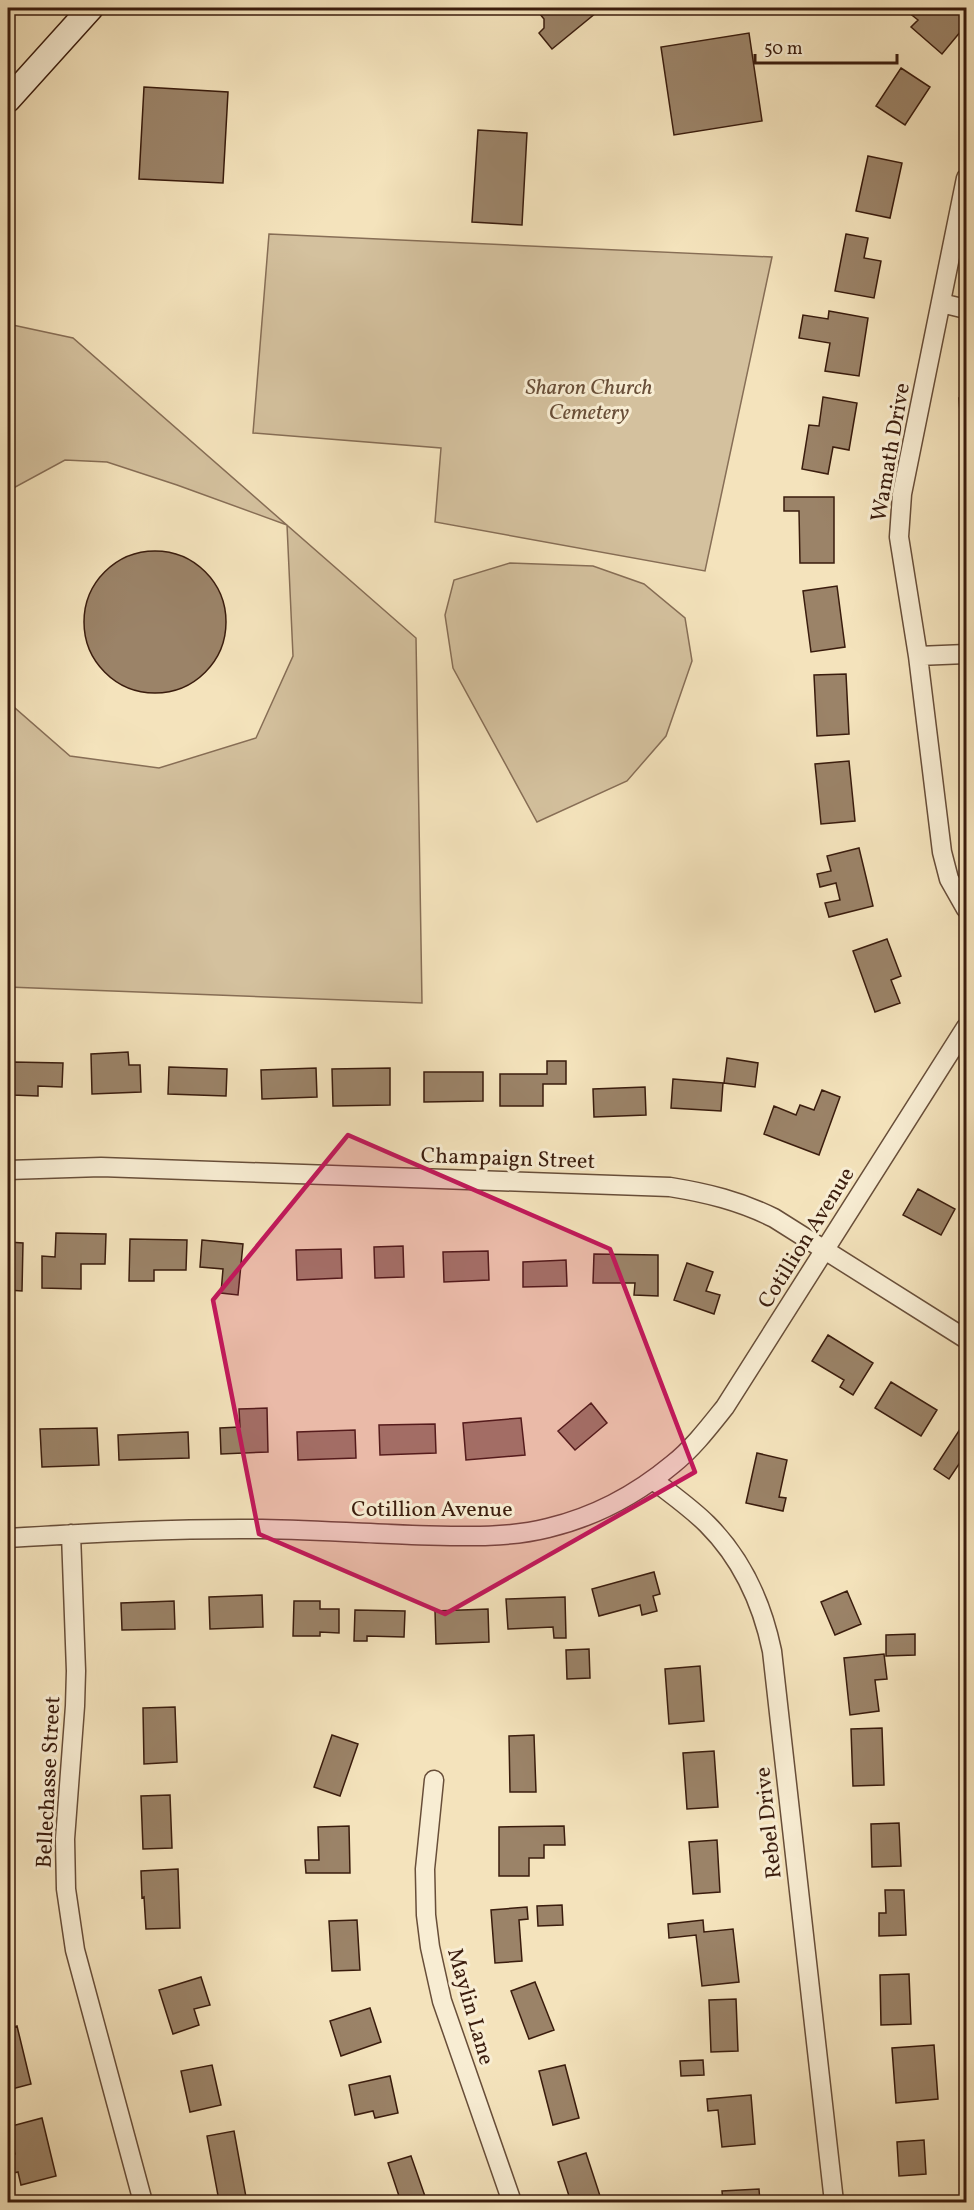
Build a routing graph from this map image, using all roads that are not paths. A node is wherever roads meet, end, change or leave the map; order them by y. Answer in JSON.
{"nodes":[{"id":1,"x":91,"y":8,"type":"edge"},
{"id":2,"x":8,"y":100,"type":"edge"},
{"id":3,"x":966,"y":178,"type":"edge"},
{"id":4,"x":941,"y":303,"type":"junction"},
{"id":5,"x":966,"y":309,"type":"edge"},
{"id":6,"x":966,"y":654,"type":"edge"},
{"id":7,"x":918,"y":656,"type":"junction"},
{"id":8,"x":966,"y":909,"type":"edge"},
{"id":9,"x":966,"y":1027,"type":"edge"},
{"id":10,"x":8,"y":1170,"type":"edge"},
{"id":11,"x":825,"y":1249,"type":"junction"},
{"id":12,"x":966,"y":1339,"type":"edge"},
{"id":13,"x":653,"y":1480,"type":"junction"},
{"id":14,"x":71,"y":1534,"type":"junction"},
{"id":15,"x":8,"y":1538,"type":"edge"},
{"id":16,"x":434,"y":1780,"type":"dead end"},
{"id":17,"x":138,"y":2201,"type":"edge"},
{"id":18,"x":512,"y":2202,"type":"edge"},
{"id":19,"x":834,"y":2202,"type":"edge"}],
"edges":[{"from":1,"to":2,"type":"main road"},
{"from":3,"to":4,"type":"street","name":"Wamath Drive"},
{"from":4,"to":5,"type":"street"},
{"from":4,"to":7,"type":"street","name":"Wamath Drive"},
{"from":6,"to":7,"type":"street"},
{"from":7,"to":8,"type":"street","name":"Wamath Drive"},
{"from":9,"to":11,"type":"street","name":"Cotillion Avenue"},
{"from":10,"to":11,"type":"street","name":"Champaign Street"},
{"from":11,"to":12,"type":"street","name":"Champaign Street"},
{"from":11,"to":13,"type":"street","name":"Cotillion Avenue"},
{"from":13,"to":14,"type":"street","name":"Cotillion Avenue"},
{"from":13,"to":19,"type":"street","name":"Rebel Drive"},
{"from":14,"to":15,"type":"street","name":"Cotillion Avenue"},
{"from":14,"to":17,"type":"street","name":"Bellechasse Street"},
{"from":16,"to":18,"type":"street","name":"Maylin Lane"}]}
